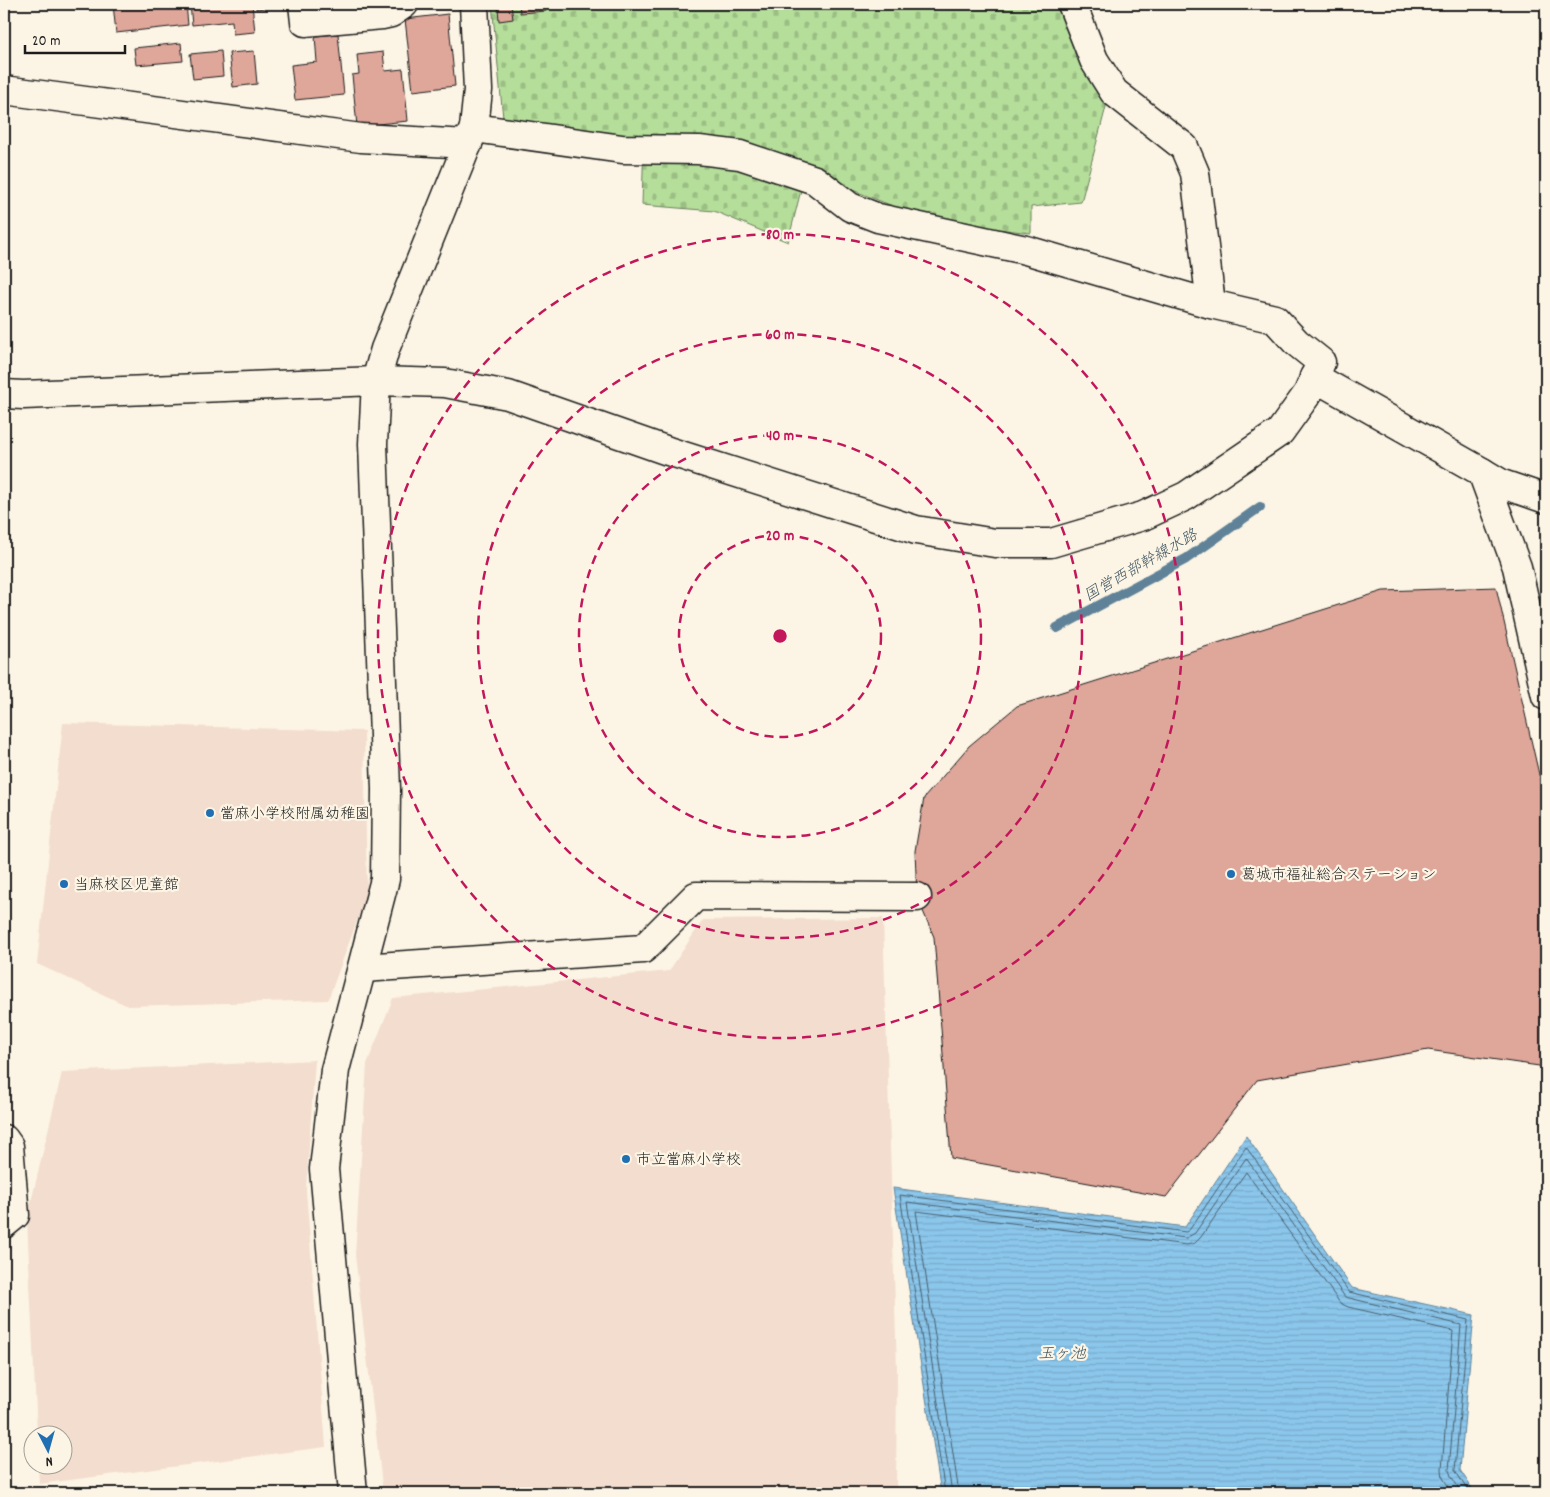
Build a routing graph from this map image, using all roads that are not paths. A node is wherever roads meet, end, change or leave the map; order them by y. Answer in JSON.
{"nodes":[{"id":1,"x":303,"y":4,"type":"edge"},
{"id":2,"x":404,"y":4,"type":"edge"},
{"id":3,"x":474,"y":4,"type":"edge"},
{"id":4,"x":1072,"y":4,"type":"edge"},
{"id":5,"x":4,"y":90,"type":"edge"},
{"id":6,"x":471,"y":136,"type":"junction"},
{"id":7,"x":1211,"y":304,"type":"junction"},
{"id":8,"x":1317,"y":370,"type":"junction"},
{"id":9,"x":376,"y":381,"type":"junction"},
{"id":10,"x":4,"y":394,"type":"edge"},
{"id":11,"x":1482,"y":472,"type":"junction"},
{"id":12,"x":1546,"y":499,"type":"edge"},
{"id":13,"x":1546,"y":696,"type":"edge"},
{"id":14,"x":917,"y":896,"type":"dead end"},
{"id":15,"x":363,"y":968,"type":"junction"},
{"id":16,"x":4,"y":1139,"type":"edge"},
{"id":17,"x":4,"y":1224,"type":"edge"},
{"id":18,"x":352,"y":1493,"type":"edge"}],
"edges":[{"from":1,"to":2,"type":"street"},
{"from":3,"to":6,"type":"street"},
{"from":4,"to":7,"type":"street"},
{"from":5,"to":6,"type":"street"},
{"from":6,"to":7,"type":"street"},
{"from":6,"to":9,"type":"street"},
{"from":7,"to":8,"type":"street"},
{"from":8,"to":9,"type":"street"},
{"from":8,"to":11,"type":"street"},
{"from":9,"to":10,"type":"street"},
{"from":9,"to":15,"type":"street"},
{"from":11,"to":12,"type":"street"},
{"from":11,"to":13,"type":"street"},
{"from":14,"to":15,"type":"street"},
{"from":15,"to":18,"type":"street"},
{"from":16,"to":17,"type":"street"}]}
